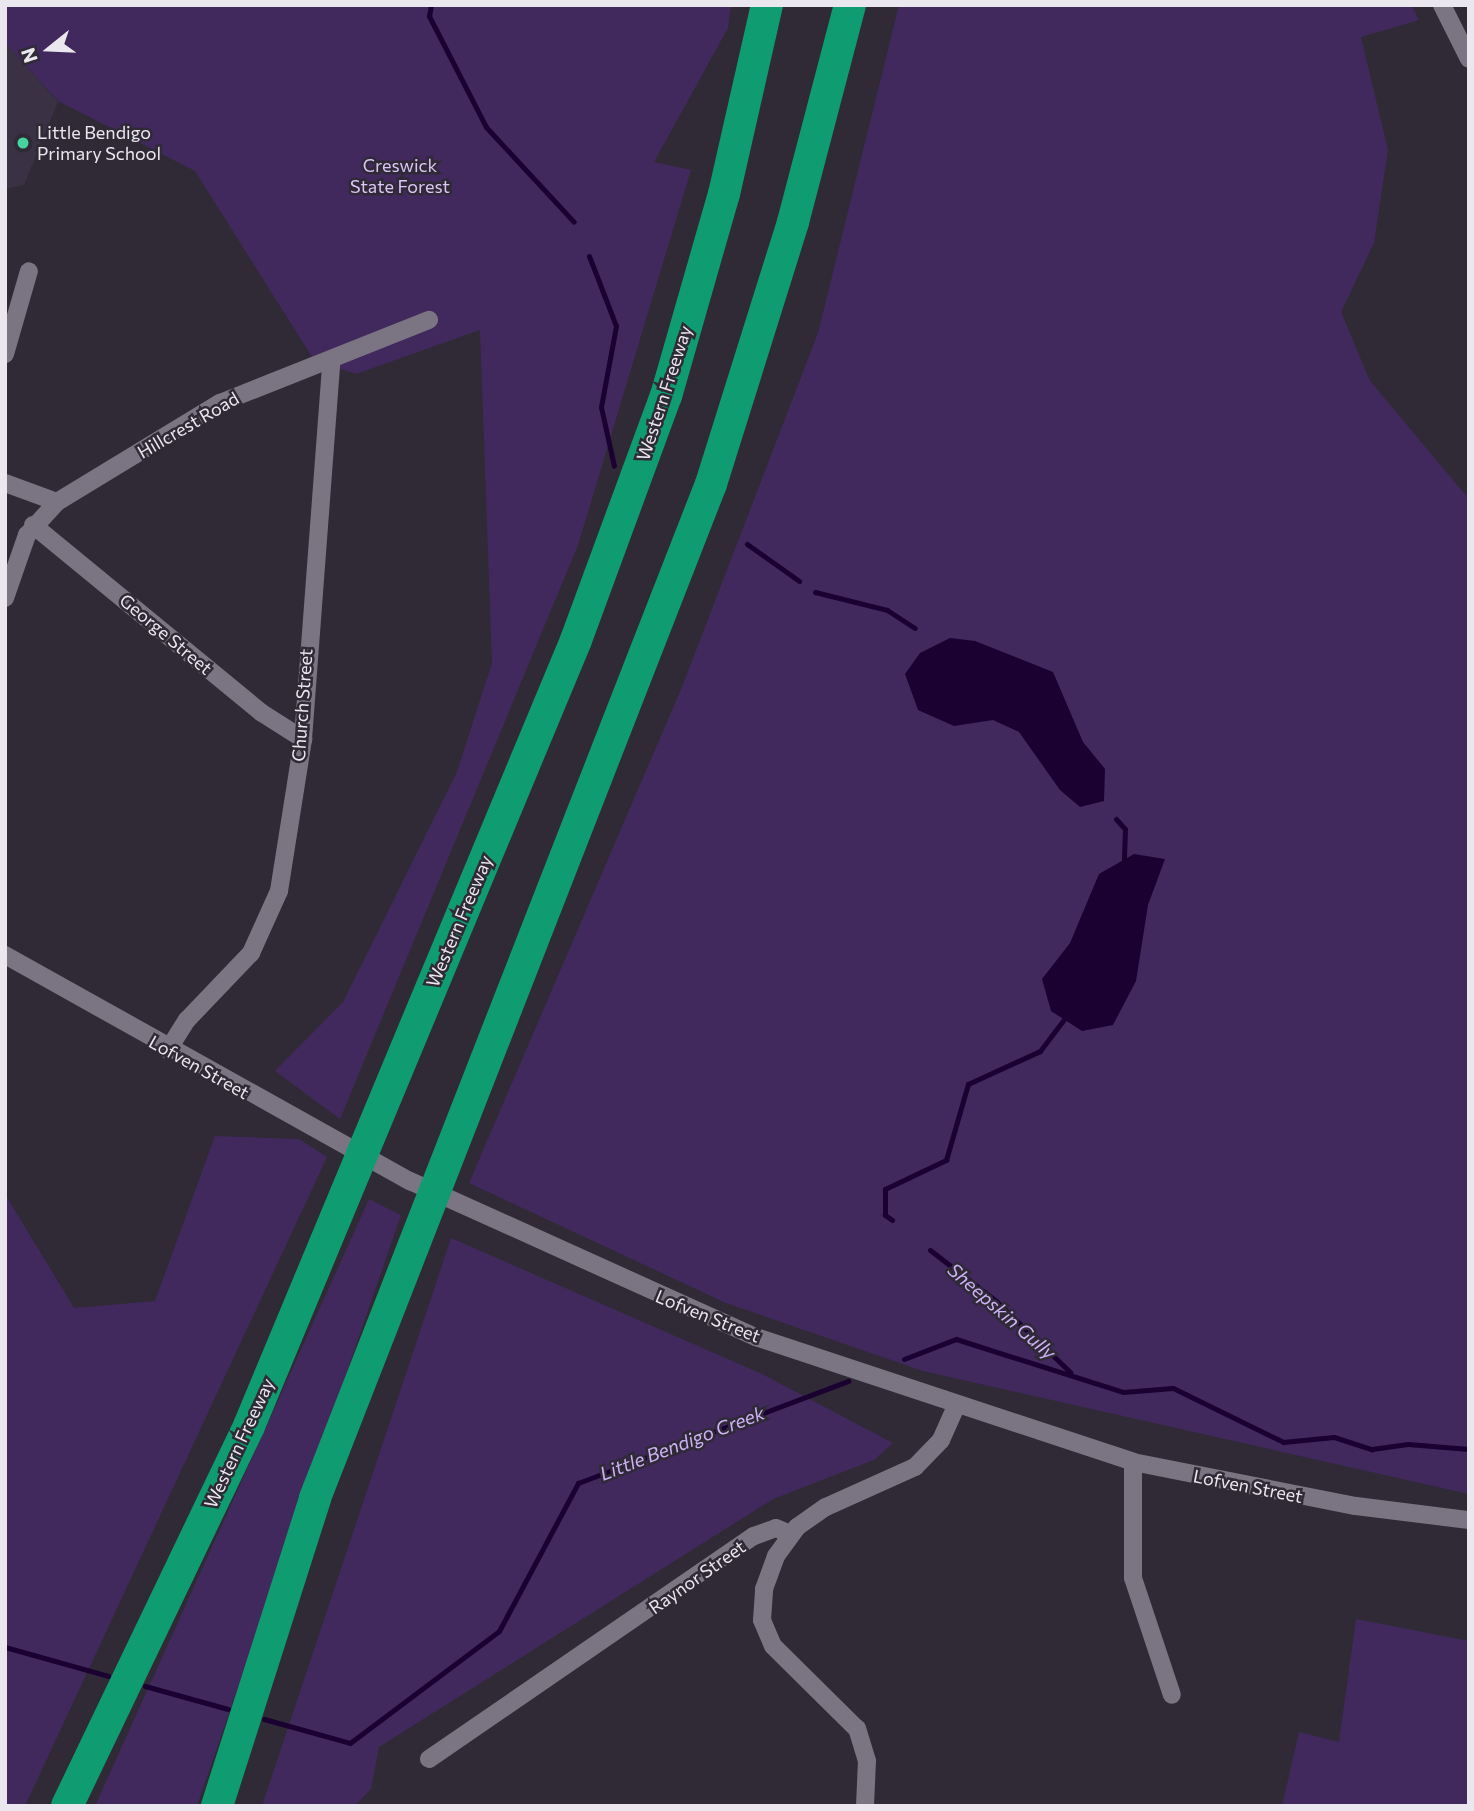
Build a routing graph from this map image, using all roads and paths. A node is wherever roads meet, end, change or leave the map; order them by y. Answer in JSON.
{"nodes":[{"id":1,"x":767,"y":5,"type":"edge"},
{"id":2,"x":850,"y":5,"type":"edge"},
{"id":3,"x":1442,"y":5,"type":"edge"},
{"id":4,"x":1469,"y":59,"type":"edge"},
{"id":5,"x":29,"y":271,"type":"dead end"},
{"id":6,"x":429,"y":320,"type":"dead end"},
{"id":7,"x":5,"y":354,"type":"edge"},
{"id":8,"x":331,"y":363,"type":"junction"},
{"id":9,"x":5,"y":483,"type":"edge"},
{"id":10,"x":57,"y":502,"type":"junction"},
{"id":11,"x":33,"y":525,"type":"junction"},
{"id":12,"x":5,"y":598,"type":"edge"},
{"id":13,"x":303,"y":739,"type":"junction"},
{"id":14,"x":5,"y":954,"type":"edge"},
{"id":15,"x":168,"y":1050,"type":"junction"},
{"id":16,"x":955,"y":1408,"type":"junction"},
{"id":17,"x":1133,"y":1462,"type":"junction"},
{"id":18,"x":1469,"y":1520,"type":"edge"},
{"id":19,"x":790,"y":1534,"type":"junction"},
{"id":20,"x":1172,"y":1695,"type":"dead end"},
{"id":21,"x":429,"y":1759,"type":"dead end"},
{"id":22,"x":67,"y":1806,"type":"edge"},
{"id":23,"x":217,"y":1806,"type":"edge"},
{"id":24,"x":866,"y":1806,"type":"edge"}],
"edges":[{"from":1,"to":22,"type":"highway","name":"Western Freeway"},
{"from":2,"to":23,"type":"highway"},
{"from":3,"to":4,"type":"street"},
{"from":5,"to":7,"type":"street"},
{"from":6,"to":8,"type":"street","name":"Hillcrest Road"},
{"from":8,"to":10,"type":"street","name":"Hillcrest Road"},
{"from":8,"to":13,"type":"street","name":"Church Street"},
{"from":9,"to":10,"type":"street"},
{"from":10,"to":11,"type":"street","name":"Hillcrest Road"},
{"from":11,"to":12,"type":"street","name":"Hillcrest Road"},
{"from":11,"to":13,"type":"street","name":"George Street"},
{"from":13,"to":15,"type":"street","name":"Church Street"},
{"from":14,"to":15,"type":"street","name":"Lofven Street"},
{"from":15,"to":16,"type":"street","name":"Lofven Street"},
{"from":16,"to":17,"type":"street","name":"Lofven Street"},
{"from":16,"to":19,"type":"street"},
{"from":17,"to":18,"type":"street","name":"Lofven Street"},
{"from":17,"to":20,"type":"street"},
{"from":19,"to":21,"type":"street","name":"Raynor Street"},
{"from":19,"to":24,"type":"street"}]}
